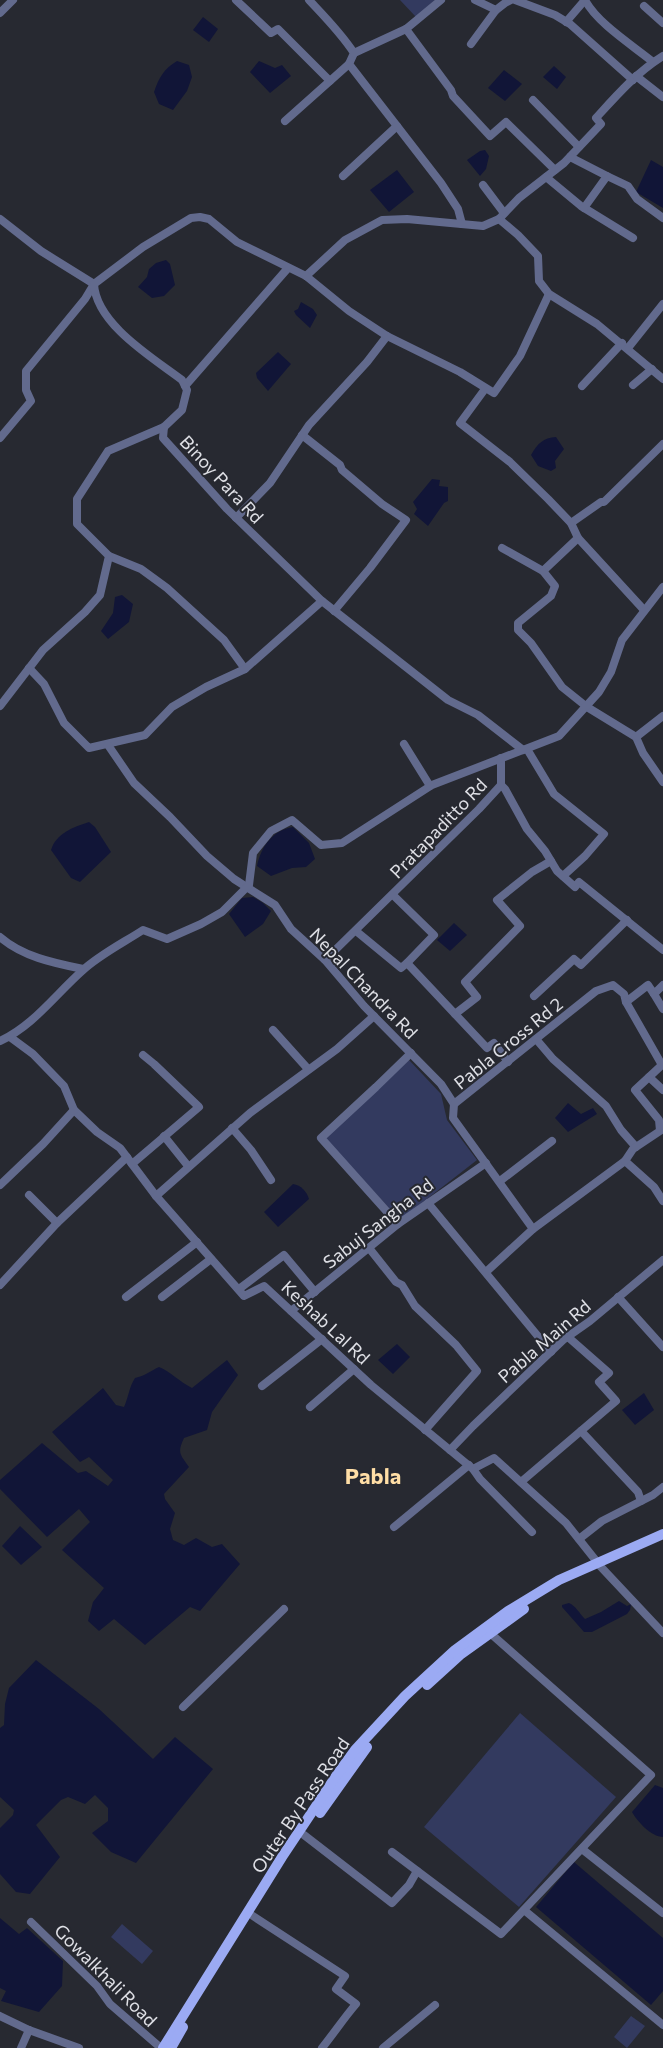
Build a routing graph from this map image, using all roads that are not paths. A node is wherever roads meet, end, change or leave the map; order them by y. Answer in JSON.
{"nodes":[{"id":1,"x":13,"y":0,"type":"edge"},
{"id":2,"x":236,"y":0,"type":"edge"},
{"id":3,"x":309,"y":0,"type":"edge"},
{"id":4,"x":441,"y":0,"type":"edge"},
{"id":5,"x":475,"y":0,"type":"edge"},
{"id":6,"x":511,"y":0,"type":"edge"},
{"id":7,"x":515,"y":0,"type":"edge"},
{"id":8,"x":585,"y":0,"type":"edge"},
{"id":9,"x":644,"y":6,"type":"dead end"},
{"id":10,"x":496,"y":10,"type":"junction"},
{"id":11,"x":0,"y":13,"type":"edge"},
{"id":12,"x":566,"y":22,"type":"junction"},
{"id":13,"x":663,"y":23,"type":"edge"},
{"id":14,"x":406,"y":29,"type":"junction"},
{"id":15,"x":471,"y":44,"type":"dead end"},
{"id":16,"x":354,"y":53,"type":"junction"},
{"id":17,"x":659,"y":60,"type":"edge"},
{"id":18,"x":349,"y":64,"type":"junction"},
{"id":19,"x":635,"y":78,"type":"junction"},
{"id":20,"x":330,"y":81,"type":"junction"},
{"id":21,"x":663,"y":97,"type":"edge"},
{"id":22,"x":533,"y":100,"type":"dead end"},
{"id":23,"x":285,"y":121,"type":"dead end"},
{"id":24,"x":397,"y":126,"type":"junction"},
{"id":25,"x":579,"y":147,"type":"junction"},
{"id":26,"x":570,"y":157,"type":"junction"},
{"id":27,"x":555,"y":170,"type":"junction"},
{"id":28,"x":343,"y":176,"type":"dead end"},
{"id":29,"x":607,"y":176,"type":"junction"},
{"id":30,"x":546,"y":177,"type":"junction"},
{"id":31,"x":482,"y":185,"type":"dead end"},
{"id":32,"x":584,"y":208,"type":"junction"},
{"id":33,"x":501,"y":216,"type":"junction"},
{"id":34,"x":663,"y":218,"type":"edge"},
{"id":35,"x":0,"y":219,"type":"edge"},
{"id":36,"x":462,"y":224,"type":"junction"},
{"id":37,"x":633,"y":238,"type":"dead end"},
{"id":38,"x":288,"y":268,"type":"junction"},
{"id":39,"x":306,"y":276,"type":"junction"},
{"id":40,"x":94,"y":284,"type":"junction"},
{"id":41,"x":549,"y":294,"type":"junction"},
{"id":42,"x":663,"y":304,"type":"edge"},
{"id":43,"x":388,"y":336,"type":"junction"},
{"id":44,"x":625,"y":345,"type":"junction"},
{"id":45,"x":652,"y":369,"type":"junction"},
{"id":46,"x":663,"y":379,"type":"edge"},
{"id":47,"x":633,"y":385,"type":"dead end"},
{"id":48,"x":185,"y":386,"type":"junction"},
{"id":49,"x":582,"y":386,"type":"dead end"},
{"id":50,"x":485,"y":389,"type":"junction"},
{"id":51,"x":164,"y":426,"type":"junction"},
{"id":52,"x":302,"y":436,"type":"junction"},
{"id":53,"x":0,"y":438,"type":"edge"},
{"id":54,"x":663,"y":444,"type":"edge"},
{"id":55,"x":236,"y":518,"type":"junction"},
{"id":56,"x":571,"y":523,"type":"junction"},
{"id":57,"x":578,"y":538,"type":"junction"},
{"id":58,"x":502,"y":548,"type":"dead end"},
{"id":59,"x":109,"y":556,"type":"junction"},
{"id":60,"x":543,"y":571,"type":"junction"},
{"id":61,"x":663,"y":587,"type":"edge"},
{"id":62,"x":322,"y":601,"type":"junction"},
{"id":63,"x":644,"y":610,"type":"junction"},
{"id":64,"x":334,"y":611,"type":"junction"},
{"id":65,"x":29,"y":668,"type":"junction"},
{"id":66,"x":245,"y":669,"type":"junction"},
{"id":67,"x":0,"y":706,"type":"edge"},
{"id":68,"x":587,"y":707,"type":"junction"},
{"id":69,"x":663,"y":716,"type":"edge"},
{"id":70,"x":636,"y":737,"type":"junction"},
{"id":71,"x":404,"y":744,"type":"dead end"},
{"id":72,"x":108,"y":745,"type":"junction"},
{"id":73,"x":524,"y":749,"type":"junction"},
{"id":74,"x":501,"y":758,"type":"junction"},
{"id":75,"x":663,"y":782,"type":"edge"},
{"id":76,"x":501,"y":785,"type":"junction"},
{"id":77,"x":430,"y":786,"type":"junction"},
{"id":78,"x":551,"y":861,"type":"junction"},
{"id":79,"x":563,"y":876,"type":"junction"},
{"id":80,"x":248,"y":887,"type":"junction"},
{"id":81,"x":393,"y":895,"type":"junction"},
{"id":82,"x":627,"y":920,"type":"junction"},
{"id":83,"x":356,"y":931,"type":"junction"},
{"id":84,"x":0,"y":937,"type":"edge"},
{"id":85,"x":663,"y":950,"type":"edge"},
{"id":86,"x":325,"y":960,"type":"junction"},
{"id":87,"x":407,"y":963,"type":"junction"},
{"id":88,"x":83,"y":969,"type":"junction"},
{"id":89,"x":663,"y":985,"type":"edge"},
{"id":90,"x":654,"y":994,"type":"junction"},
{"id":91,"x":534,"y":996,"type":"dead end"},
{"id":92,"x":626,"y":1002,"type":"junction"},
{"id":93,"x":663,"y":1009,"type":"edge"},
{"id":94,"x":456,"y":1014,"type":"junction"},
{"id":95,"x":374,"y":1016,"type":"junction"},
{"id":96,"x":273,"y":1030,"type":"dead end"},
{"id":97,"x":10,"y":1037,"type":"junction"},
{"id":98,"x":536,"y":1039,"type":"junction"},
{"id":99,"x":0,"y":1041,"type":"edge"},
{"id":100,"x":410,"y":1053,"type":"junction"},
{"id":101,"x":142,"y":1055,"type":"dead end"},
{"id":102,"x":508,"y":1062,"type":"junction"},
{"id":103,"x":308,"y":1069,"type":"junction"},
{"id":104,"x":660,"y":1071,"type":"edge"},
{"id":105,"x":649,"y":1077,"type":"junction"},
{"id":106,"x":663,"y":1090,"type":"edge"},
{"id":107,"x":454,"y":1104,"type":"junction"},
{"id":108,"x":74,"y":1110,"type":"junction"},
{"id":109,"x":232,"y":1128,"type":"junction"},
{"id":110,"x":164,"y":1136,"type":"junction"},
{"id":111,"x":552,"y":1141,"type":"dead end"},
{"id":112,"x":636,"y":1147,"type":"junction"},
{"id":113,"x":126,"y":1156,"type":"junction"},
{"id":114,"x":625,"y":1161,"type":"junction"},
{"id":115,"x":486,"y":1163,"type":"junction"},
{"id":116,"x":132,"y":1164,"type":"junction"},
{"id":117,"x":188,"y":1166,"type":"junction"},
{"id":118,"x":271,"y":1180,"type":"dead end"},
{"id":119,"x":500,"y":1181,"type":"junction"},
{"id":120,"x":0,"y":1185,"type":"edge"},
{"id":121,"x":29,"y":1195,"type":"dead end"},
{"id":122,"x":156,"y":1196,"type":"junction"},
{"id":123,"x":663,"y":1201,"type":"edge"},
{"id":124,"x":428,"y":1203,"type":"junction"},
{"id":125,"x":58,"y":1223,"type":"junction"},
{"id":126,"x":398,"y":1224,"type":"junction"},
{"id":127,"x":533,"y":1229,"type":"junction"},
{"id":128,"x":197,"y":1242,"type":"junction"},
{"id":129,"x":369,"y":1248,"type":"junction"},
{"id":130,"x":211,"y":1259,"type":"junction"},
{"id":131,"x":663,"y":1260,"type":"edge"},
{"id":132,"x":486,"y":1272,"type":"junction"},
{"id":133,"x":0,"y":1285,"type":"edge"},
{"id":134,"x":239,"y":1289,"type":"junction"},
{"id":135,"x":314,"y":1292,"type":"junction"},
{"id":136,"x":126,"y":1297,"type":"dead end"},
{"id":137,"x":162,"y":1297,"type":"dead end"},
{"id":138,"x":618,"y":1297,"type":"junction"},
{"id":139,"x":291,"y":1311,"type":"junction"},
{"id":140,"x":568,"y":1337,"type":"junction"},
{"id":141,"x":322,"y":1339,"type":"junction"},
{"id":142,"x":663,"y":1347,"type":"edge"},
{"id":143,"x":551,"y":1352,"type":"junction"},
{"id":144,"x":354,"y":1369,"type":"junction"},
{"id":145,"x":262,"y":1386,"type":"dead end"},
{"id":146,"x":310,"y":1407,"type":"dead end"},
{"id":147,"x":426,"y":1430,"type":"junction"},
{"id":148,"x":581,"y":1431,"type":"junction"},
{"id":149,"x":450,"y":1450,"type":"junction"},
{"id":150,"x":471,"y":1467,"type":"junction"},
{"id":151,"x":521,"y":1482,"type":"junction"},
{"id":152,"x":663,"y":1487,"type":"edge"},
{"id":153,"x":641,"y":1501,"type":"junction"},
{"id":154,"x":394,"y":1527,"type":"dead end"},
{"id":155,"x":532,"y":1532,"type":"dead end"},
{"id":156,"x":663,"y":1534,"type":"edge"},
{"id":157,"x":663,"y":1539,"type":"edge"},
{"id":158,"x":579,"y":1540,"type":"junction"},
{"id":159,"x":599,"y":1565,"type":"junction"},
{"id":160,"x":284,"y":1609,"type":"dead end"},
{"id":161,"x":490,"y":1633,"type":"junction"},
{"id":162,"x":663,"y":1633,"type":"edge"},
{"id":163,"x":183,"y":1707,"type":"dead end"},
{"id":164,"x":304,"y":1835,"type":"junction"},
{"id":165,"x":582,"y":1848,"type":"junction"},
{"id":166,"x":392,"y":1852,"type":"dead end"},
{"id":167,"x":417,"y":1871,"type":"junction"},
{"id":168,"x":524,"y":1910,"type":"junction"},
{"id":169,"x":663,"y":1913,"type":"edge"},
{"id":170,"x":253,"y":1916,"type":"junction"},
{"id":171,"x":31,"y":1922,"type":"dead end"},
{"id":172,"x":434,"y":2005,"type":"dead end"},
{"id":173,"x":0,"y":2016,"type":"edge"},
{"id":174,"x":663,"y":2026,"type":"edge"},
{"id":175,"x":29,"y":2030,"type":"junction"},
{"id":176,"x":21,"y":2048,"type":"edge"},
{"id":177,"x":79,"y":2048,"type":"edge"},
{"id":178,"x":162,"y":2048,"type":"edge"},
{"id":179,"x":171,"y":2048,"type":"edge"},
{"id":180,"x":322,"y":2048,"type":"edge"},
{"id":181,"x":382,"y":2048,"type":"edge"}],
"edges":[{"from":1,"to":11,"type":"street"},
{"from":2,"to":20,"type":"street"},
{"from":3,"to":16,"type":"street"},
{"from":4,"to":14,"type":"street"},
{"from":5,"to":10,"type":"street"},
{"from":6,"to":10,"type":"street"},
{"from":7,"to":12,"type":"street"},
{"from":8,"to":12,"type":"street"},
{"from":8,"to":17,"type":"street"},
{"from":9,"to":13,"type":"street"},
{"from":10,"to":15,"type":"street"},
{"from":12,"to":19,"type":"street"},
{"from":14,"to":16,"type":"street"},
{"from":14,"to":27,"type":"street"},
{"from":16,"to":18,"type":"street"},
{"from":17,"to":19,"type":"street"},
{"from":18,"to":20,"type":"street"},
{"from":18,"to":24,"type":"street"},
{"from":19,"to":21,"type":"street"},
{"from":19,"to":25,"type":"street"},
{"from":20,"to":23,"type":"street"},
{"from":22,"to":25,"type":"street"},
{"from":24,"to":28,"type":"street"},
{"from":24,"to":36,"type":"street"},
{"from":25,"to":26,"type":"street"},
{"from":26,"to":27,"type":"street"},
{"from":26,"to":29,"type":"street"},
{"from":27,"to":30,"type":"street"},
{"from":29,"to":32,"type":"street"},
{"from":29,"to":34,"type":"street"},
{"from":30,"to":32,"type":"street"},
{"from":30,"to":33,"type":"street"},
{"from":31,"to":33,"type":"street"},
{"from":32,"to":37,"type":"street"},
{"from":33,"to":36,"type":"street"},
{"from":33,"to":41,"type":"street"},
{"from":35,"to":40,"type":"street"},
{"from":36,"to":39,"type":"street"},
{"from":38,"to":39,"type":"street"},
{"from":38,"to":40,"type":"street"},
{"from":38,"to":48,"type":"street"},
{"from":39,"to":43,"type":"street"},
{"from":40,"to":48,"type":"street"},
{"from":40,"to":53,"type":"street"},
{"from":41,"to":44,"type":"street"},
{"from":41,"to":50,"type":"street"},
{"from":42,"to":44,"type":"street"},
{"from":43,"to":50,"type":"street"},
{"from":43,"to":52,"type":"street"},
{"from":44,"to":45,"type":"street"},
{"from":44,"to":49,"type":"street"},
{"from":45,"to":46,"type":"street"},
{"from":45,"to":47,"type":"street"},
{"from":48,"to":51,"type":"street","name":"Binoy Para Rd"},
{"from":50,"to":56,"type":"street"},
{"from":51,"to":55,"type":"street","name":"Binoy Para Rd"},
{"from":51,"to":59,"type":"street"},
{"from":52,"to":55,"type":"street"},
{"from":52,"to":64,"type":"street"},
{"from":54,"to":56,"type":"street"},
{"from":55,"to":62,"type":"street","name":"Binoy Para Rd"},
{"from":56,"to":57,"type":"street"},
{"from":57,"to":60,"type":"street"},
{"from":57,"to":63,"type":"street"},
{"from":58,"to":60,"type":"street"},
{"from":59,"to":65,"type":"street"},
{"from":59,"to":66,"type":"street"},
{"from":60,"to":68,"type":"street"},
{"from":61,"to":63,"type":"street"},
{"from":62,"to":64,"type":"street","name":"Binoy Para Rd"},
{"from":62,"to":66,"type":"street"},
{"from":63,"to":68,"type":"street"},
{"from":64,"to":73,"type":"street","name":"Binoy Para Rd"},
{"from":65,"to":67,"type":"street"},
{"from":65,"to":72,"type":"street"},
{"from":66,"to":72,"type":"street"},
{"from":68,"to":70,"type":"street"},
{"from":68,"to":73,"type":"street"},
{"from":69,"to":70,"type":"street"},
{"from":70,"to":75,"type":"street"},
{"from":71,"to":77,"type":"street"},
{"from":72,"to":80,"type":"street","name":"Nepal Chandra Rd"},
{"from":73,"to":74,"type":"street"},
{"from":73,"to":79,"type":"street","name":"Binoy Para Rd"},
{"from":74,"to":76,"type":"street","name":"Pratapaditto Rd"},
{"from":74,"to":77,"type":"street"},
{"from":76,"to":78,"type":"street"},
{"from":76,"to":81,"type":"street","name":"Pratapaditto Rd"},
{"from":77,"to":80,"type":"street"},
{"from":78,"to":79,"type":"street"},
{"from":78,"to":94,"type":"street"},
{"from":79,"to":82,"type":"street"},
{"from":80,"to":86,"type":"street","name":"Nepal Chandra Rd"},
{"from":80,"to":88,"type":"street"},
{"from":81,"to":83,"type":"street","name":"Pratapaditto Rd"},
{"from":81,"to":87,"type":"street"},
{"from":82,"to":85,"type":"street"},
{"from":82,"to":91,"type":"street"},
{"from":83,"to":86,"type":"street","name":"Pratapaditto Rd"},
{"from":83,"to":87,"type":"street"},
{"from":84,"to":88,"type":"street"},
{"from":86,"to":95,"type":"street","name":"Nepal Chandra Rd"},
{"from":87,"to":94,"type":"street"},
{"from":88,"to":97,"type":"street"},
{"from":89,"to":90,"type":"street"},
{"from":90,"to":92,"type":"street"},
{"from":90,"to":93,"type":"street"},
{"from":92,"to":98,"type":"street","name":"Pabla Cross Rd 2"},
{"from":92,"to":104,"type":"street"},
{"from":94,"to":102,"type":"street"},
{"from":95,"to":100,"type":"street","name":"Nepal Chandra Rd"},
{"from":95,"to":103,"type":"street"},
{"from":96,"to":103,"type":"street"},
{"from":97,"to":99,"type":"street"},
{"from":97,"to":108,"type":"street"},
{"from":98,"to":102,"type":"street","name":"Pabla Cross Rd 2"},
{"from":98,"to":112,"type":"street"},
{"from":100,"to":107,"type":"street","name":"Nepal Chandra Rd"},
{"from":100,"to":126,"type":"street"},
{"from":101,"to":110,"type":"street"},
{"from":102,"to":107,"type":"street","name":"Pabla Cross Rd 2"},
{"from":103,"to":109,"type":"street"},
{"from":104,"to":105,"type":"street"},
{"from":105,"to":106,"type":"street"},
{"from":105,"to":112,"type":"street"},
{"from":107,"to":115,"type":"street","name":"Pabla Cross Rd 2"},
{"from":108,"to":113,"type":"street"},
{"from":108,"to":120,"type":"street"},
{"from":109,"to":117,"type":"street"},
{"from":109,"to":118,"type":"street"},
{"from":110,"to":116,"type":"street"},
{"from":110,"to":117,"type":"street"},
{"from":111,"to":119,"type":"street"},
{"from":112,"to":114,"type":"street"},
{"from":113,"to":116,"type":"street"},
{"from":113,"to":125,"type":"street"},
{"from":114,"to":123,"type":"street"},
{"from":114,"to":127,"type":"street"},
{"from":115,"to":119,"type":"street","name":"Pabla Cross Rd 2"},
{"from":115,"to":124,"type":"street","name":"Sabuj Sangha Rd"},
{"from":116,"to":122,"type":"street"},
{"from":117,"to":122,"type":"street"},
{"from":119,"to":127,"type":"street","name":"Pabla Cross Rd 2"},
{"from":121,"to":125,"type":"street"},
{"from":122,"to":128,"type":"street"},
{"from":124,"to":126,"type":"street","name":"Sabuj Sangha Rd"},
{"from":124,"to":132,"type":"street"},
{"from":125,"to":133,"type":"street"},
{"from":126,"to":129,"type":"street","name":"Sabuj Sangha Rd"},
{"from":127,"to":132,"type":"street"},
{"from":128,"to":130,"type":"street"},
{"from":128,"to":136,"type":"street"},
{"from":129,"to":135,"type":"street","name":"Sabuj Sangha Rd"},
{"from":129,"to":147,"type":"street"},
{"from":130,"to":134,"type":"street"},
{"from":130,"to":137,"type":"street"},
{"from":131,"to":138,"type":"street","name":"Pabla Main Rd"},
{"from":132,"to":143,"type":"street"},
{"from":134,"to":135,"type":"street"},
{"from":134,"to":139,"type":"street","name":"Keshab Lal Rd"},
{"from":135,"to":139,"type":"street","name":"Sabuj Sangha Rd"},
{"from":138,"to":140,"type":"street","name":"Pabla Main Rd"},
{"from":138,"to":142,"type":"street"},
{"from":139,"to":141,"type":"street","name":"Keshab Lal Rd"},
{"from":140,"to":143,"type":"street","name":"Pabla Main Rd"},
{"from":140,"to":148,"type":"street"},
{"from":141,"to":144,"type":"street","name":"Keshab Lal Rd"},
{"from":141,"to":145,"type":"street"},
{"from":143,"to":149,"type":"street","name":"Pabla Main Rd"},
{"from":144,"to":146,"type":"street"},
{"from":144,"to":147,"type":"street","name":"Keshab Lal Rd"},
{"from":147,"to":149,"type":"street","name":"Keshab Lal Rd"},
{"from":148,"to":151,"type":"street"},
{"from":148,"to":153,"type":"street"},
{"from":149,"to":150,"type":"street","name":"Keshab Lal Rd"},
{"from":150,"to":151,"type":"street"},
{"from":150,"to":154,"type":"street"},
{"from":150,"to":155,"type":"street","name":"Keshab Lal Rd"},
{"from":151,"to":158,"type":"street"},
{"from":152,"to":153,"type":"street"},
{"from":153,"to":158,"type":"street"},
{"from":156,"to":159,"type":"main road","name":"Outer By Pass Road"},
{"from":157,"to":159,"type":"main road","name":"Outer By Pass Road"},
{"from":158,"to":159,"type":"street"},
{"from":159,"to":161,"type":"main road","name":"Outer By Pass Road"},
{"from":159,"to":162,"type":"street"},
{"from":159,"to":178,"type":"main road","name":"Outer By Pass Road"},
{"from":160,"to":163,"type":"street"},
{"from":161,"to":164,"type":"main road","name":"Outer By Pass Road"},
{"from":161,"to":165,"type":"street"},
{"from":164,"to":167,"type":"street"},
{"from":164,"to":170,"type":"main road","name":"Outer By Pass Road"},
{"from":165,"to":168,"type":"street"},
{"from":165,"to":169,"type":"street"},
{"from":166,"to":167,"type":"street"},
{"from":167,"to":168,"type":"street"},
{"from":168,"to":174,"type":"street"},
{"from":170,"to":179,"type":"main road","name":"Outer By Pass Road"},
{"from":170,"to":180,"type":"street"},
{"from":171,"to":178,"type":"street","name":"Gowalkhali Road"},
{"from":172,"to":181,"type":"street"},
{"from":173,"to":175,"type":"street"},
{"from":175,"to":176,"type":"street"},
{"from":175,"to":177,"type":"street"}]}
